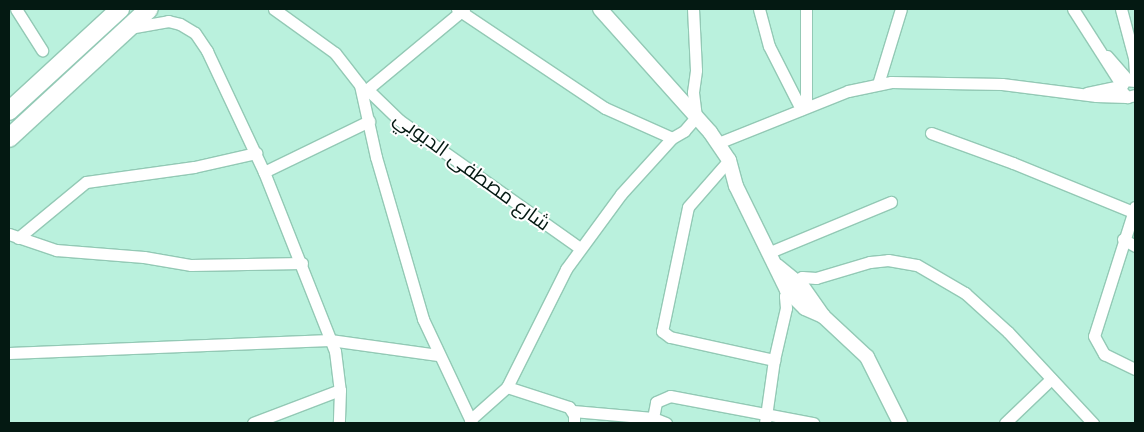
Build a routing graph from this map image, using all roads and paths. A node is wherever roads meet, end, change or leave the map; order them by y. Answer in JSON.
{"nodes":[{"id":1,"x":16,"y":9,"type":"edge"},
{"id":2,"x":120,"y":9,"type":"edge"},
{"id":3,"x":149,"y":9,"type":"edge"},
{"id":4,"x":274,"y":9,"type":"edge"},
{"id":5,"x":600,"y":9,"type":"edge"},
{"id":6,"x":693,"y":9,"type":"edge"},
{"id":7,"x":759,"y":9,"type":"edge"},
{"id":8,"x":806,"y":9,"type":"edge"},
{"id":9,"x":901,"y":9,"type":"edge"},
{"id":10,"x":1073,"y":9,"type":"edge"},
{"id":11,"x":1120,"y":9,"type":"edge"},
{"id":12,"x":461,"y":10,"type":"edge"},
{"id":13,"x":129,"y":28,"type":"junction"},
{"id":14,"x":42,"y":50,"type":"dead end"},
{"id":15,"x":1128,"y":80,"type":"edge"},
{"id":16,"x":878,"y":84,"type":"junction"},
{"id":17,"x":365,"y":90,"type":"junction"},
{"id":18,"x":1085,"y":93,"type":"junction"},
{"id":19,"x":1132,"y":97,"type":"edge"},
{"id":20,"x":804,"y":108,"type":"junction"},
{"id":21,"x":9,"y":111,"type":"edge"},
{"id":22,"x":696,"y":117,"type":"junction"},
{"id":23,"x":368,"y":121,"type":"junction"},
{"id":24,"x":931,"y":133,"type":"dead end"},
{"id":25,"x":10,"y":135,"type":"edge"},
{"id":26,"x":672,"y":138,"type":"junction"},
{"id":27,"x":718,"y":143,"type":"junction"},
{"id":28,"x":256,"y":153,"type":"junction"},
{"id":29,"x":728,"y":160,"type":"junction"},
{"id":30,"x":264,"y":172,"type":"junction"},
{"id":31,"x":890,"y":202,"type":"dead end"},
{"id":32,"x":1134,"y":210,"type":"edge"},
{"id":33,"x":13,"y":236,"type":"edge"},
{"id":34,"x":1124,"y":239,"type":"junction"},
{"id":35,"x":1135,"y":246,"type":"edge"},
{"id":36,"x":580,"y":248,"type":"junction"},
{"id":37,"x":770,"y":252,"type":"junction"},
{"id":38,"x":302,"y":263,"type":"junction"},
{"id":39,"x":816,"y":278,"type":"junction"},
{"id":40,"x":792,"y":285,"type":"junction"},
{"id":41,"x":797,"y":301,"type":"junction"},
{"id":42,"x":330,"y":340,"type":"junction"},
{"id":43,"x":9,"y":353,"type":"edge"},
{"id":44,"x":438,"y":356,"type":"junction"},
{"id":45,"x":774,"y":360,"type":"junction"},
{"id":46,"x":1135,"y":369,"type":"edge"},
{"id":47,"x":1051,"y":379,"type":"junction"},
{"id":48,"x":507,"y":387,"type":"junction"},
{"id":49,"x":340,"y":390,"type":"junction"},
{"id":50,"x":572,"y":411,"type":"junction"},
{"id":51,"x":653,"y":418,"type":"junction"},
{"id":52,"x":766,"y":418,"type":"edge"},
{"id":53,"x":471,"y":422,"type":"edge"},
{"id":54,"x":253,"y":423,"type":"edge"},
{"id":55,"x":339,"y":423,"type":"edge"},
{"id":56,"x":574,"y":423,"type":"edge"},
{"id":57,"x":666,"y":423,"type":"edge"},
{"id":58,"x":813,"y":423,"type":"edge"},
{"id":59,"x":900,"y":423,"type":"edge"},
{"id":60,"x":1006,"y":423,"type":"edge"},
{"id":61,"x":1093,"y":423,"type":"edge"}],
"edges":[{"from":1,"to":14,"type":"street"},
{"from":2,"to":21,"type":"main road"},
{"from":3,"to":13,"type":"main road"},
{"from":4,"to":17,"type":"street"},
{"from":5,"to":22,"type":"street"},
{"from":6,"to":22,"type":"street"},
{"from":7,"to":20,"type":"street"},
{"from":8,"to":20,"type":"street"},
{"from":9,"to":16,"type":"street"},
{"from":10,"to":15,"type":"street"},
{"from":11,"to":15,"type":"street"},
{"from":12,"to":17,"type":"street"},
{"from":12,"to":26,"type":"street"},
{"from":13,"to":25,"type":"main road"},
{"from":13,"to":28,"type":"street"},
{"from":15,"to":18,"type":"street"},
{"from":15,"to":19,"type":"street"},
{"from":16,"to":18,"type":"street"},
{"from":16,"to":20,"type":"street"},
{"from":17,"to":23,"type":"street"},
{"from":17,"to":36,"type":"street","name":"شارع مصطفى الدبوبي"},
{"from":18,"to":19,"type":"street"},
{"from":20,"to":27,"type":"street"},
{"from":22,"to":26,"type":"street"},
{"from":22,"to":27,"type":"street"},
{"from":23,"to":30,"type":"street"},
{"from":23,"to":44,"type":"street"},
{"from":24,"to":32,"type":"street"},
{"from":26,"to":36,"type":"street"},
{"from":27,"to":29,"type":"street"},
{"from":28,"to":30,"type":"street"},
{"from":28,"to":33,"type":"street"},
{"from":29,"to":37,"type":"street"},
{"from":29,"to":45,"type":"street"},
{"from":30,"to":38,"type":"street"},
{"from":31,"to":37,"type":"street"},
{"from":32,"to":34,"type":"street"},
{"from":33,"to":38,"type":"street"},
{"from":34,"to":35,"type":"street"},
{"from":34,"to":46,"type":"street"},
{"from":36,"to":48,"type":"street"},
{"from":37,"to":40,"type":"street"},
{"from":38,"to":42,"type":"street"},
{"from":39,"to":40,"type":"street"},
{"from":39,"to":41,"type":"street"},
{"from":39,"to":47,"type":"street"},
{"from":40,"to":41,"type":"street"},
{"from":40,"to":41,"type":"street"},
{"from":41,"to":45,"type":"street"},
{"from":41,"to":59,"type":"street"},
{"from":42,"to":43,"type":"street"},
{"from":42,"to":44,"type":"street"},
{"from":42,"to":49,"type":"street"},
{"from":44,"to":53,"type":"street"},
{"from":45,"to":52,"type":"street"},
{"from":47,"to":60,"type":"street"},
{"from":47,"to":61,"type":"street"},
{"from":48,"to":50,"type":"street"},
{"from":48,"to":53,"type":"street"},
{"from":49,"to":54,"type":"street"},
{"from":49,"to":55,"type":"street"},
{"from":50,"to":51,"type":"street"},
{"from":50,"to":56,"type":"street"},
{"from":51,"to":52,"type":"street"},
{"from":51,"to":57,"type":"street"},
{"from":52,"to":58,"type":"street"}]}
